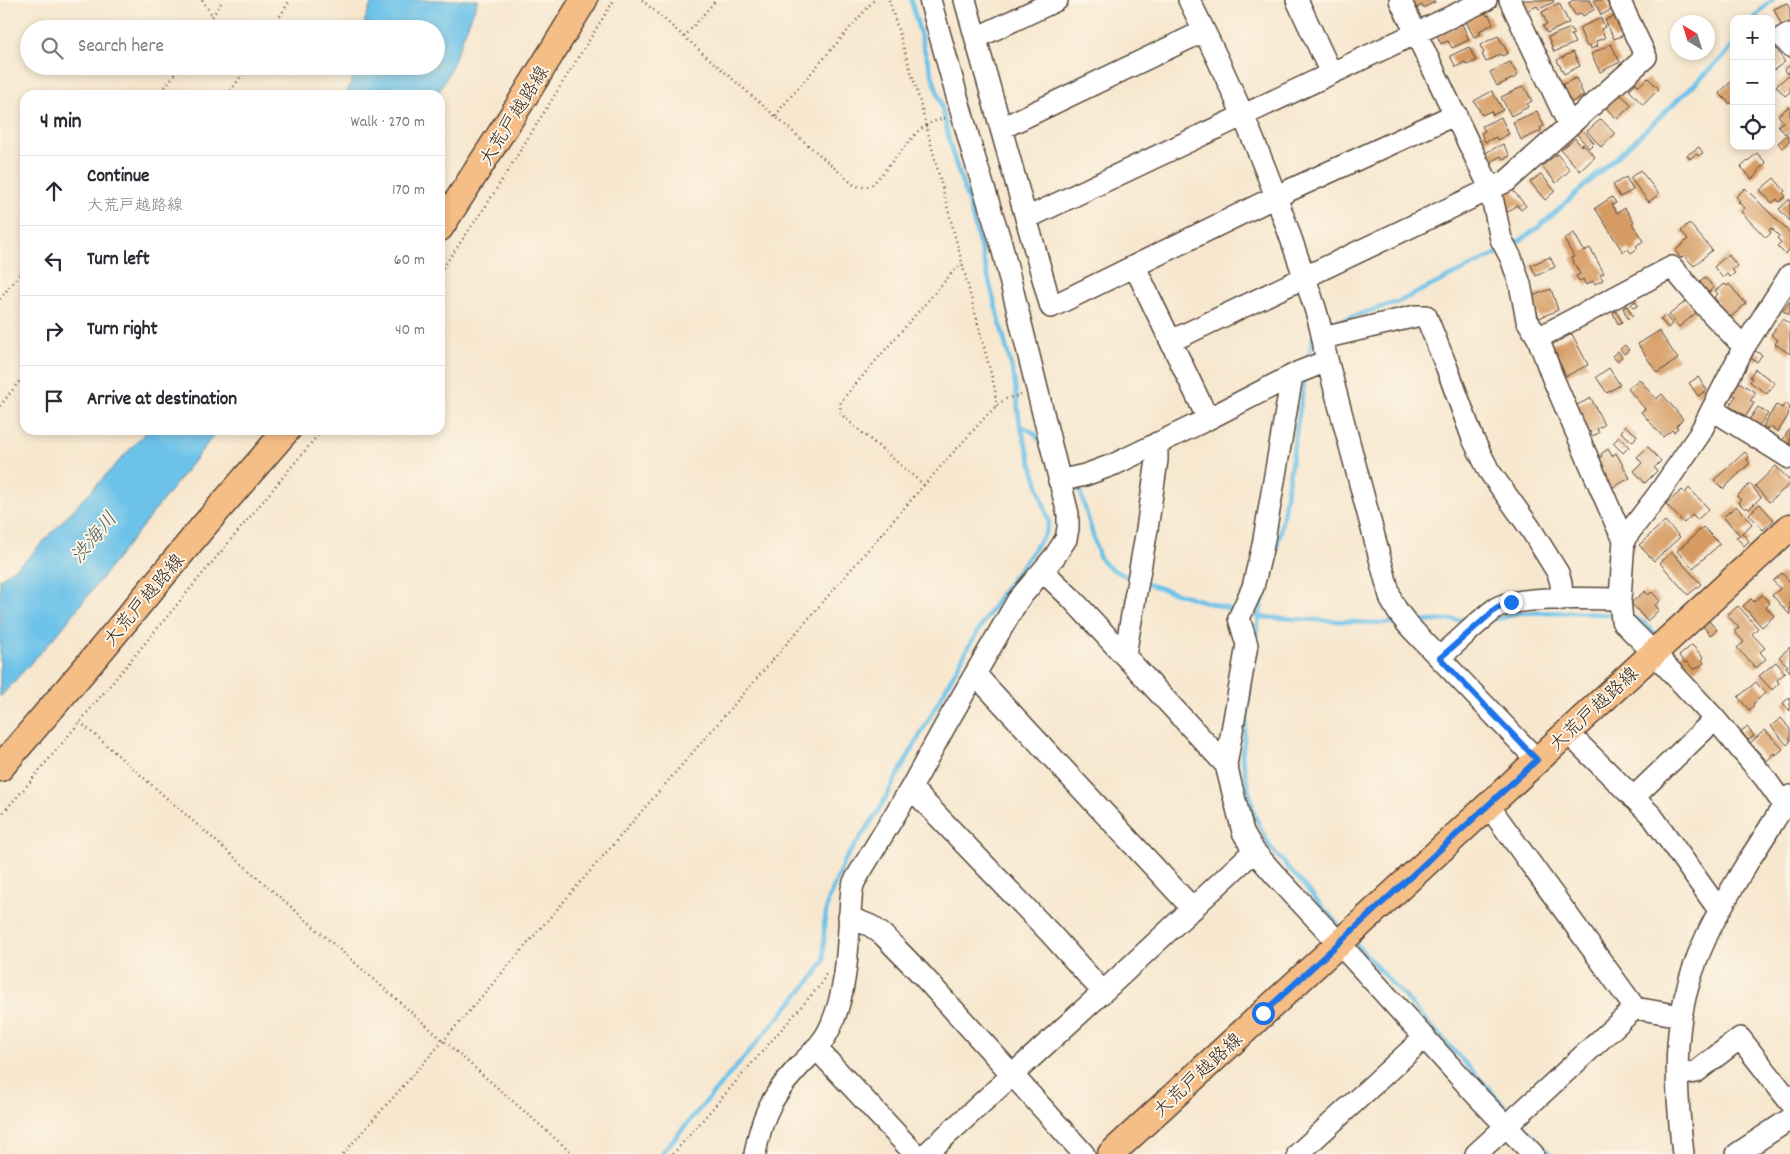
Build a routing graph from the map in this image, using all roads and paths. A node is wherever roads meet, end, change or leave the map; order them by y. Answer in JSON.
{"nodes":[{"id":1,"x":202,"y":0,"type":"edge"},
{"id":2,"x":223,"y":0,"type":"edge"},
{"id":3,"x":290,"y":0,"type":"edge"},
{"id":4,"x":584,"y":0,"type":"edge"},
{"id":5,"x":614,"y":0,"type":"edge"},
{"id":6,"x":642,"y":0,"type":"edge"},
{"id":7,"x":716,"y":0,"type":"edge"},
{"id":8,"x":874,"y":0,"type":"edge"},
{"id":9,"x":889,"y":0,"type":"edge"},
{"id":10,"x":930,"y":0,"type":"edge"},
{"id":11,"x":965,"y":0,"type":"edge"},
{"id":12,"x":1057,"y":0,"type":"edge"},
{"id":13,"x":1189,"y":0,"type":"edge"},
{"id":14,"x":1296,"y":0,"type":"edge"},
{"id":15,"x":1400,"y":0,"type":"edge"},
{"id":16,"x":1486,"y":0,"type":"edge"},
{"id":17,"x":1510,"y":0,"type":"edge"},
{"id":18,"x":1619,"y":0,"type":"edge"},
{"id":19,"x":212,"y":15,"type":"junction"},
{"id":20,"x":209,"y":20,"type":"edge"},
{"id":21,"x":278,"y":20,"type":"edge"},
{"id":22,"x":1204,"y":30,"type":"junction"},
{"id":23,"x":1416,"y":33,"type":"junction"},
{"id":24,"x":1790,"y":34,"type":"edge"},
{"id":25,"x":684,"y":37,"type":"junction"},
{"id":26,"x":976,"y":38,"type":"junction"},
{"id":27,"x":1790,"y":46,"type":"edge"},
{"id":28,"x":1331,"y":74,"type":"junction"},
{"id":29,"x":174,"y":75,"type":"edge"},
{"id":30,"x":242,"y":75,"type":"edge"},
{"id":31,"x":163,"y":90,"type":"edge"},
{"id":32,"x":231,"y":90,"type":"edge"},
{"id":33,"x":1456,"y":114,"type":"junction"},
{"id":34,"x":1243,"y":115,"type":"junction"},
{"id":35,"x":776,"y":116,"type":"junction"},
{"id":36,"x":964,"y":118,"type":"junction"},
{"id":37,"x":1570,"y":125,"type":"junction"},
{"id":38,"x":926,"y":126,"type":"junction"},
{"id":39,"x":1002,"y":128,"type":"junction"},
{"id":40,"x":1490,"y":188,"type":"junction"},
{"id":41,"x":1277,"y":196,"type":"junction"},
{"id":42,"x":1027,"y":218,"type":"junction"},
{"id":43,"x":445,"y":220,"type":"edge"},
{"id":44,"x":962,"y":264,"type":"junction"},
{"id":45,"x":445,"y":265,"type":"edge"},
{"id":46,"x":1135,"y":267,"type":"junction"},
{"id":47,"x":20,"y":273,"type":"edge"},
{"id":48,"x":1790,"y":275,"type":"edge"},
{"id":49,"x":1305,"y":278,"type":"junction"},
{"id":50,"x":0,"y":299,"type":"edge"},
{"id":51,"x":1323,"y":338,"type":"junction"},
{"id":52,"x":1538,"y":338,"type":"junction"},
{"id":53,"x":1171,"y":341,"type":"junction"},
{"id":54,"x":1744,"y":347,"type":"junction"},
{"id":55,"x":1327,"y":361,"type":"junction"},
{"id":56,"x":1292,"y":376,"type":"junction"},
{"id":57,"x":20,"y":380,"type":"edge"},
{"id":58,"x":1037,"y":392,"type":"junction"},
{"id":59,"x":0,"y":406,"type":"edge"},
{"id":60,"x":996,"y":407,"type":"junction"},
{"id":61,"x":1713,"y":410,"type":"junction"},
{"id":62,"x":1208,"y":419,"type":"junction"},
{"id":63,"x":283,"y":435,"type":"edge"},
{"id":64,"x":318,"y":435,"type":"edge"},
{"id":65,"x":1157,"y":443,"type":"junction"},
{"id":66,"x":1790,"y":458,"type":"edge"},
{"id":67,"x":1059,"y":481,"type":"junction"},
{"id":68,"x":924,"y":486,"type":"junction"},
{"id":69,"x":1790,"y":527,"type":"edge"},
{"id":70,"x":1624,"y":538,"type":"junction"},
{"id":71,"x":1043,"y":572,"type":"junction"},
{"id":72,"x":1620,"y":599,"type":"junction"},
{"id":73,"x":1562,"y":600,"type":"junction"},
{"id":74,"x":1654,"y":652,"type":"junction"},
{"id":75,"x":1125,"y":655,"type":"junction"},
{"id":76,"x":1440,"y":658,"type":"junction"},
{"id":77,"x":976,"y":674,"type":"junction"},
{"id":78,"x":1715,"y":719,"type":"junction"},
{"id":79,"x":80,"y":722,"type":"junction"},
{"id":80,"x":1567,"y":732,"type":"junction"},
{"id":81,"x":1537,"y":760,"type":"junction"},
{"id":82,"x":1226,"y":765,"type":"junction"},
{"id":83,"x":0,"y":768,"type":"edge"},
{"id":84,"x":911,"y":788,"type":"junction"},
{"id":85,"x":1633,"y":798,"type":"junction"},
{"id":86,"x":1787,"y":800,"type":"edge"},
{"id":87,"x":1488,"y":806,"type":"junction"},
{"id":88,"x":0,"y":816,"type":"edge"},
{"id":89,"x":1254,"y":851,"type":"junction"},
{"id":90,"x":1192,"y":909,"type":"junction"},
{"id":91,"x":1719,"y":910,"type":"junction"},
{"id":92,"x":849,"y":917,"type":"junction"},
{"id":93,"x":1340,"y":943,"type":"junction"},
{"id":94,"x":829,"y":969,"type":"dead end"},
{"id":95,"x":1103,"y":992,"type":"junction"},
{"id":96,"x":1635,"y":1008,"type":"junction"},
{"id":97,"x":1681,"y":1016,"type":"junction"},
{"id":98,"x":1425,"y":1037,"type":"junction"},
{"id":99,"x":444,"y":1040,"type":"junction"},
{"id":100,"x":816,"y":1048,"type":"junction"},
{"id":101,"x":1011,"y":1075,"type":"junction"},
{"id":102,"x":1678,"y":1075,"type":"junction"},
{"id":103,"x":1790,"y":1102,"type":"edge"},
{"id":104,"x":1790,"y":1119,"type":"edge"},
{"id":105,"x":1506,"y":1126,"type":"junction"},
{"id":106,"x":343,"y":1154,"type":"edge"},
{"id":107,"x":573,"y":1154,"type":"edge"},
{"id":108,"x":673,"y":1154,"type":"edge"},
{"id":109,"x":755,"y":1154,"type":"edge"},
{"id":110,"x":915,"y":1154,"type":"edge"},
{"id":111,"x":926,"y":1154,"type":"edge"},
{"id":112,"x":1084,"y":1154,"type":"edge"},
{"id":113,"x":1111,"y":1154,"type":"edge"},
{"id":114,"x":1298,"y":1154,"type":"edge"},
{"id":115,"x":1476,"y":1154,"type":"edge"},
{"id":116,"x":1533,"y":1154,"type":"edge"},
{"id":117,"x":1682,"y":1154,"type":"edge"},
{"id":118,"x":1737,"y":1154,"type":"edge"}],
"edges":[{"from":1,"to":19,"type":"path"},
{"from":2,"to":19,"type":"path"},
{"from":3,"to":21,"type":"path"},
{"from":4,"to":43,"type":"main road","name":"大荒戸越路線"},
{"from":5,"to":45,"type":"path"},
{"from":6,"to":25,"type":"path"},
{"from":7,"to":25,"type":"path"},
{"from":8,"to":35,"type":"path"},
{"from":9,"to":38,"type":"path"},
{"from":10,"to":36,"type":"street"},
{"from":11,"to":26,"type":"street"},
{"from":12,"to":26,"type":"street"},
{"from":13,"to":22,"type":"street"},
{"from":14,"to":28,"type":"street"},
{"from":15,"to":23,"type":"street"},
{"from":16,"to":23,"type":"street"},
{"from":17,"to":37,"type":"street"},
{"from":18,"to":37,"type":"street"},
{"from":19,"to":20,"type":"path"},
{"from":22,"to":34,"type":"street"},
{"from":22,"to":39,"type":"street"},
{"from":23,"to":28,"type":"street"},
{"from":23,"to":33,"type":"street"},
{"from":24,"to":27,"type":"street"},
{"from":25,"to":35,"type":"path"},
{"from":26,"to":39,"type":"street"},
{"from":28,"to":34,"type":"street"},
{"from":29,"to":31,"type":"path"},
{"from":30,"to":32,"type":"path"},
{"from":33,"to":40,"type":"street"},
{"from":33,"to":41,"type":"street"},
{"from":34,"to":41,"type":"street"},
{"from":34,"to":42,"type":"street"},
{"from":35,"to":38,"type":"path"},
{"from":36,"to":38,"type":"path"},
{"from":36,"to":58,"type":"street"},
{"from":37,"to":40,"type":"street"},
{"from":38,"to":44,"type":"path"},
{"from":39,"to":42,"type":"street"},
{"from":40,"to":49,"type":"street"},
{"from":40,"to":52,"type":"street"},
{"from":41,"to":46,"type":"street"},
{"from":41,"to":49,"type":"street"},
{"from":42,"to":46,"type":"street"},
{"from":44,"to":60,"type":"path"},
{"from":44,"to":68,"type":"path"},
{"from":46,"to":53,"type":"street"},
{"from":47,"to":50,"type":"path"},
{"from":48,"to":54,"type":"street"},
{"from":49,"to":51,"type":"street"},
{"from":49,"to":53,"type":"street"},
{"from":51,"to":55,"type":"street"},
{"from":51,"to":73,"type":"street"},
{"from":52,"to":54,"type":"street"},
{"from":52,"to":70,"type":"street"},
{"from":53,"to":62,"type":"street"},
{"from":54,"to":61,"type":"street"},
{"from":55,"to":56,"type":"street"},
{"from":55,"to":76,"type":"street"},
{"from":56,"to":62,"type":"street"},
{"from":56,"to":82,"type":"street"},
{"from":57,"to":59,"type":"path"},
{"from":58,"to":60,"type":"path"},
{"from":58,"to":67,"type":"street"},
{"from":60,"to":68,"type":"path"},
{"from":61,"to":66,"type":"street"},
{"from":61,"to":70,"type":"street"},
{"from":62,"to":65,"type":"street"},
{"from":63,"to":83,"type":"main road","name":"大荒戸越路線"},
{"from":64,"to":79,"type":"path"},
{"from":65,"to":67,"type":"street"},
{"from":65,"to":75,"type":"street"},
{"from":67,"to":71,"type":"street"},
{"from":68,"to":99,"type":"path"},
{"from":69,"to":74,"type":"main road","name":"大荒戸越路線"},
{"from":70,"to":72,"type":"street"},
{"from":71,"to":75,"type":"street"},
{"from":71,"to":77,"type":"street"},
{"from":72,"to":73,"type":"street"},
{"from":72,"to":74,"type":"street"},
{"from":73,"to":76,"type":"street"},
{"from":74,"to":78,"type":"street"},
{"from":74,"to":80,"type":"main road","name":"大荒戸越路線"},
{"from":75,"to":82,"type":"street"},
{"from":76,"to":81,"type":"street"},
{"from":77,"to":84,"type":"street"},
{"from":77,"to":90,"type":"street"},
{"from":78,"to":85,"type":"street"},
{"from":78,"to":86,"type":"street"},
{"from":79,"to":88,"type":"path"},
{"from":79,"to":99,"type":"path"},
{"from":80,"to":81,"type":"main road","name":"大荒戸越路線"},
{"from":80,"to":85,"type":"street"},
{"from":81,"to":87,"type":"main road","name":"大荒戸越路線"},
{"from":82,"to":89,"type":"street"},
{"from":84,"to":92,"type":"street"},
{"from":84,"to":95,"type":"street"},
{"from":85,"to":91,"type":"street"},
{"from":86,"to":91,"type":"street"},
{"from":87,"to":93,"type":"main road","name":"大荒戸越路線"},
{"from":87,"to":96,"type":"street"},
{"from":89,"to":90,"type":"street"},
{"from":89,"to":93,"type":"street"},
{"from":90,"to":95,"type":"street"},
{"from":91,"to":97,"type":"street"},
{"from":92,"to":100,"type":"street"},
{"from":92,"to":101,"type":"street"},
{"from":93,"to":98,"type":"street"},
{"from":93,"to":113,"type":"main road","name":"大荒戸越路線"},
{"from":94,"to":108,"type":"path"},
{"from":95,"to":101,"type":"street"},
{"from":96,"to":97,"type":"street"},
{"from":96,"to":105,"type":"street"},
{"from":97,"to":102,"type":"street"},
{"from":98,"to":105,"type":"street"},
{"from":98,"to":114,"type":"street"},
{"from":99,"to":106,"type":"path"},
{"from":99,"to":107,"type":"path"},
{"from":100,"to":109,"type":"street"},
{"from":100,"to":110,"type":"street"},
{"from":101,"to":111,"type":"street"},
{"from":101,"to":112,"type":"street"},
{"from":102,"to":103,"type":"street"},
{"from":102,"to":117,"type":"street"},
{"from":104,"to":118,"type":"street"},
{"from":105,"to":115,"type":"street"},
{"from":105,"to":116,"type":"street"}]}
